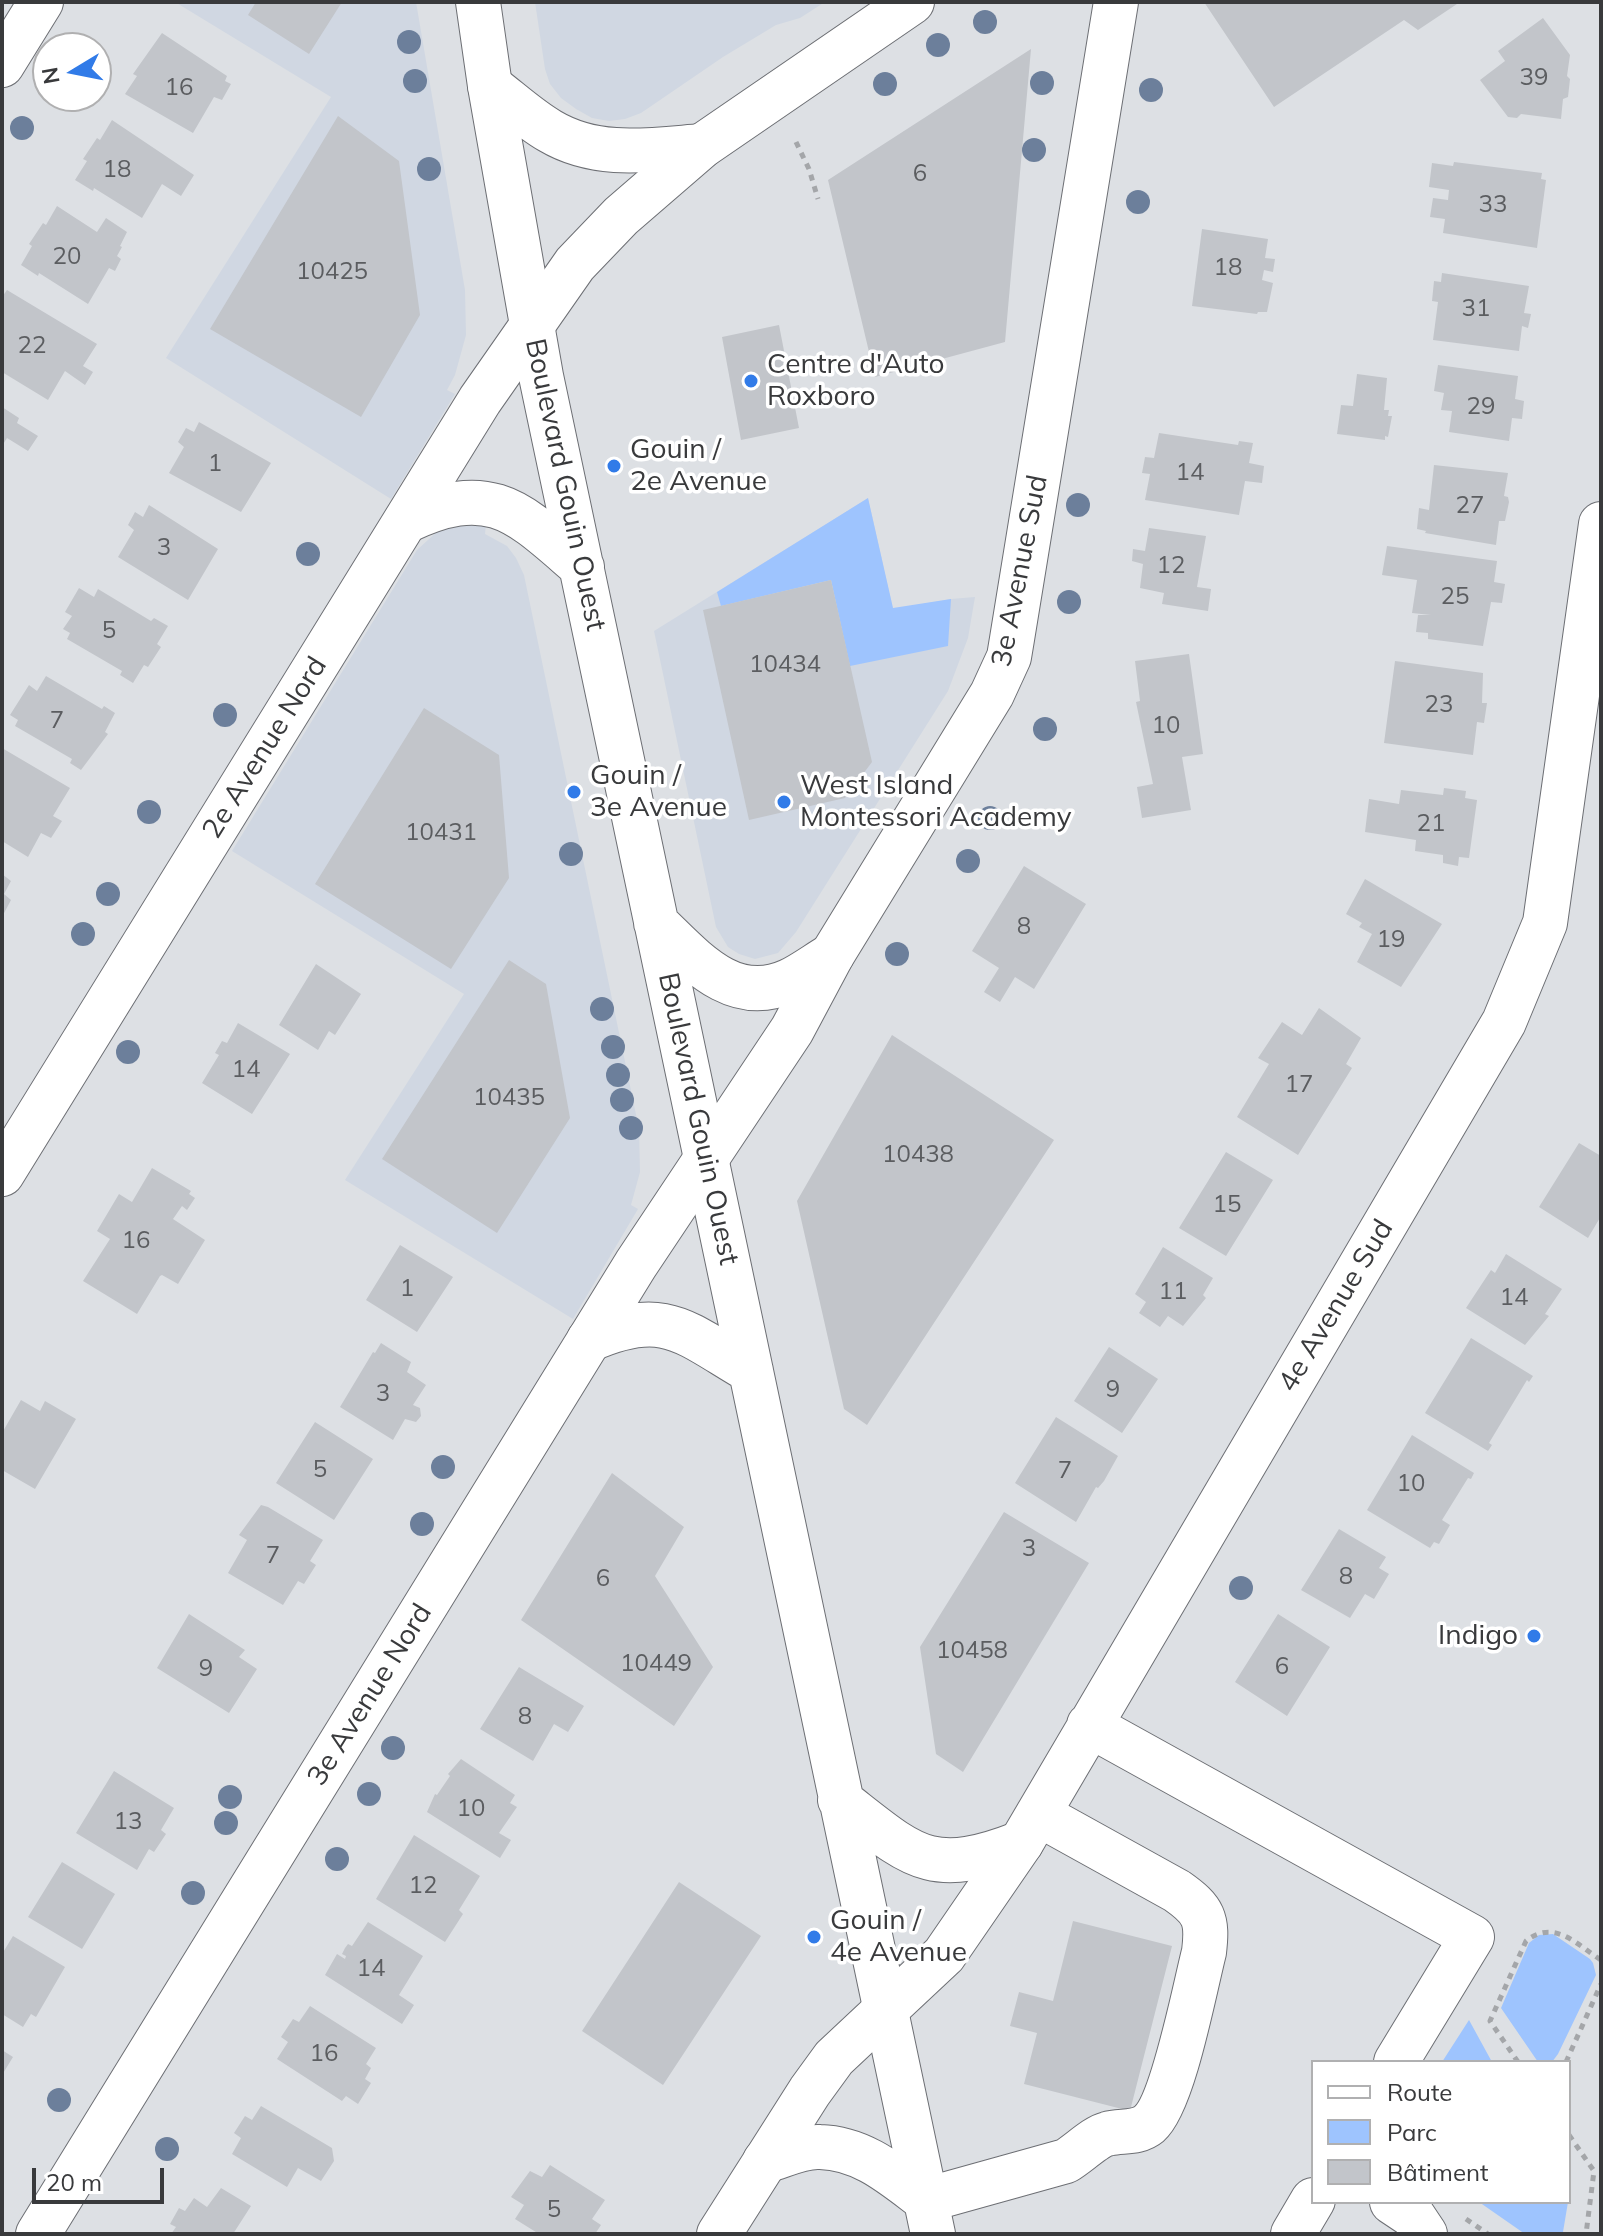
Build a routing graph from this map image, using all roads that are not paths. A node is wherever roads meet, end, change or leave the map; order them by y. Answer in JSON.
{"nodes":[{"id":1,"x":41,"y":2,"type":"edge"},
{"id":2,"x":478,"y":2,"type":"edge"},
{"id":3,"x":912,"y":2,"type":"edge"},
{"id":4,"x":1116,"y":2,"type":"edge"},
{"id":5,"x":2,"y":65,"type":"edge"},
{"id":6,"x":490,"y":86,"type":"junction"},
{"id":7,"x":702,"y":146,"type":"junction"},
{"id":8,"x":532,"y":325,"type":"junction"},
{"id":9,"x":406,"y":521,"type":"junction"},
{"id":10,"x":1601,"y":524,"type":"edge"},
{"id":11,"x":582,"y":567,"type":"junction"},
{"id":12,"x":656,"y":923,"type":"junction"},
{"id":13,"x":832,"y":955,"type":"junction"},
{"id":14,"x":706,"y":1158,"type":"junction"},
{"id":15,"x":2,"y":1174,"type":"edge"},
{"id":16,"x":589,"y":1340,"type":"junction"},
{"id":17,"x":751,"y":1371,"type":"junction"},
{"id":18,"x":1089,"y":1725,"type":"junction"},
{"id":19,"x":840,"y":1800,"type":"junction"},
{"id":20,"x":1030,"y":1828,"type":"junction"},
{"id":21,"x":885,"y":2011,"type":"junction"},
{"id":22,"x":1397,"y":2060,"type":"edge"},
{"id":23,"x":765,"y":2161,"type":"junction"},
{"id":24,"x":1311,"y":2203,"type":"edge"},
{"id":25,"x":1395,"y":2204,"type":"edge"},
{"id":26,"x":929,"y":2217,"type":"edge"},
{"id":27,"x":38,"y":2234,"type":"edge"},
{"id":28,"x":719,"y":2234,"type":"edge"},
{"id":29,"x":1293,"y":2234,"type":"edge"},
{"id":30,"x":1425,"y":2234,"type":"edge"}],
"edges":[{"from":1,"to":5,"type":"street"},
{"from":2,"to":6,"type":"street","name":"Boulevard Gouin Ouest"},
{"from":3,"to":7,"type":"street","name":"2e Avenue Nord"},
{"from":4,"to":13,"type":"street","name":"3e Avenue Sud"},
{"from":6,"to":7,"type":"street"},
{"from":6,"to":8,"type":"street","name":"Boulevard Gouin Ouest"},
{"from":7,"to":8,"type":"street","name":"2e Avenue Nord"},
{"from":8,"to":9,"type":"street","name":"2e Avenue Nord"},
{"from":8,"to":11,"type":"street","name":"Boulevard Gouin Ouest"},
{"from":9,"to":11,"type":"street"},
{"from":9,"to":15,"type":"street","name":"2e Avenue Nord"},
{"from":10,"to":18,"type":"street","name":"4e Avenue Sud"},
{"from":11,"to":12,"type":"street","name":"Boulevard Gouin Ouest"},
{"from":12,"to":13,"type":"street"},
{"from":12,"to":14,"type":"street","name":"Boulevard Gouin Ouest"},
{"from":13,"to":14,"type":"street","name":"3e Avenue Sud"},
{"from":14,"to":16,"type":"street","name":"3e Avenue Nord"},
{"from":14,"to":17,"type":"street","name":"Boulevard Gouin Ouest"},
{"from":16,"to":17,"type":"street"},
{"from":16,"to":27,"type":"street","name":"3e Avenue Nord"},
{"from":17,"to":19,"type":"street","name":"Boulevard Gouin Ouest"},
{"from":18,"to":20,"type":"street","name":"4e Avenue Sud"},
{"from":18,"to":22,"type":"street"},
{"from":19,"to":20,"type":"street"},
{"from":19,"to":21,"type":"street","name":"Boulevard Gouin Ouest"},
{"from":20,"to":21,"type":"street","name":"4e Avenue Sud"},
{"from":20,"to":26,"type":"street"},
{"from":21,"to":23,"type":"street","name":"4e Avenue Sud"},
{"from":21,"to":26,"type":"street","name":"Boulevard Gouin Ouest"},
{"from":23,"to":26,"type":"street"},
{"from":23,"to":28,"type":"street","name":"4e Avenue Sud"},
{"from":24,"to":29,"type":"street"},
{"from":25,"to":30,"type":"street"}]}
